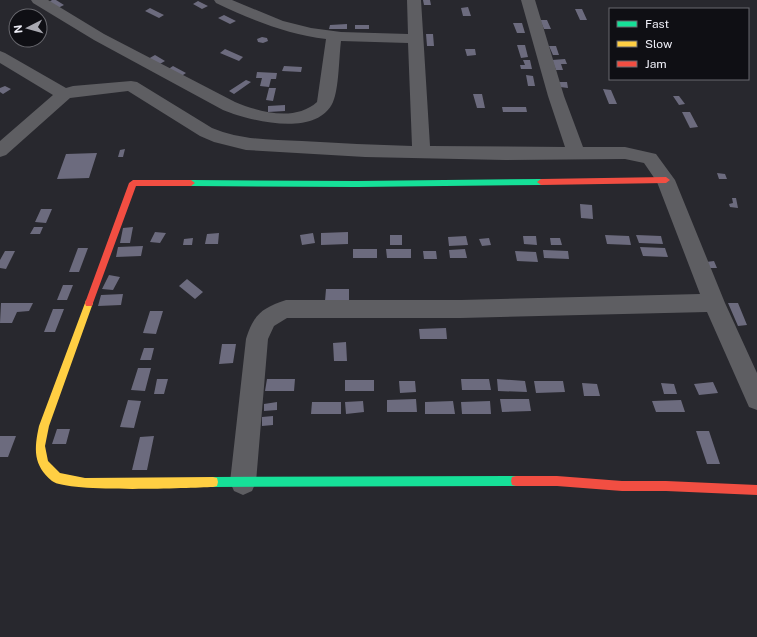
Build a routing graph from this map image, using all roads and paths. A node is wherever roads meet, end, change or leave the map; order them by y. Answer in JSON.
{"nodes":[{"id":1,"x":38,"y":0,"type":"edge"},
{"id":2,"x":221,"y":0,"type":"edge"},
{"id":3,"x":414,"y":0,"type":"edge"},
{"id":4,"x":528,"y":0,"type":"edge"},
{"id":5,"x":334,"y":35,"type":"junction"},
{"id":6,"x":416,"y":39,"type":"junction"},
{"id":7,"x":0,"y":56,"type":"edge"},
{"id":8,"x":64,"y":94,"type":"junction"},
{"id":9,"x":0,"y":151,"type":"edge"},
{"id":10,"x":421,"y":151,"type":"junction"},
{"id":11,"x":576,"y":153,"type":"junction"},
{"id":12,"x":666,"y":180,"type":"junction"},
{"id":13,"x":714,"y":303,"type":"junction"},
{"id":14,"x":757,"y":398,"type":"edge"},
{"id":15,"x":243,"y":482,"type":"junction"},
{"id":16,"x":757,"y":490,"type":"edge"}],
"edges":[{"from":1,"to":5,"type":"street"},
{"from":2,"to":5,"type":"street"},
{"from":3,"to":6,"type":"street"},
{"from":4,"to":11,"type":"street"},
{"from":5,"to":6,"type":"street"},
{"from":6,"to":10,"type":"street"},
{"from":7,"to":8,"type":"street"},
{"from":8,"to":9,"type":"street"},
{"from":8,"to":10,"type":"street"},
{"from":10,"to":11,"type":"street"},
{"from":11,"to":12,"type":"street"},
{"from":12,"to":13,"type":"street"},
{"from":12,"to":15,"type":"street"},
{"from":13,"to":14,"type":"street"},
{"from":13,"to":15,"type":"street"},
{"from":15,"to":16,"type":"street"}]}
